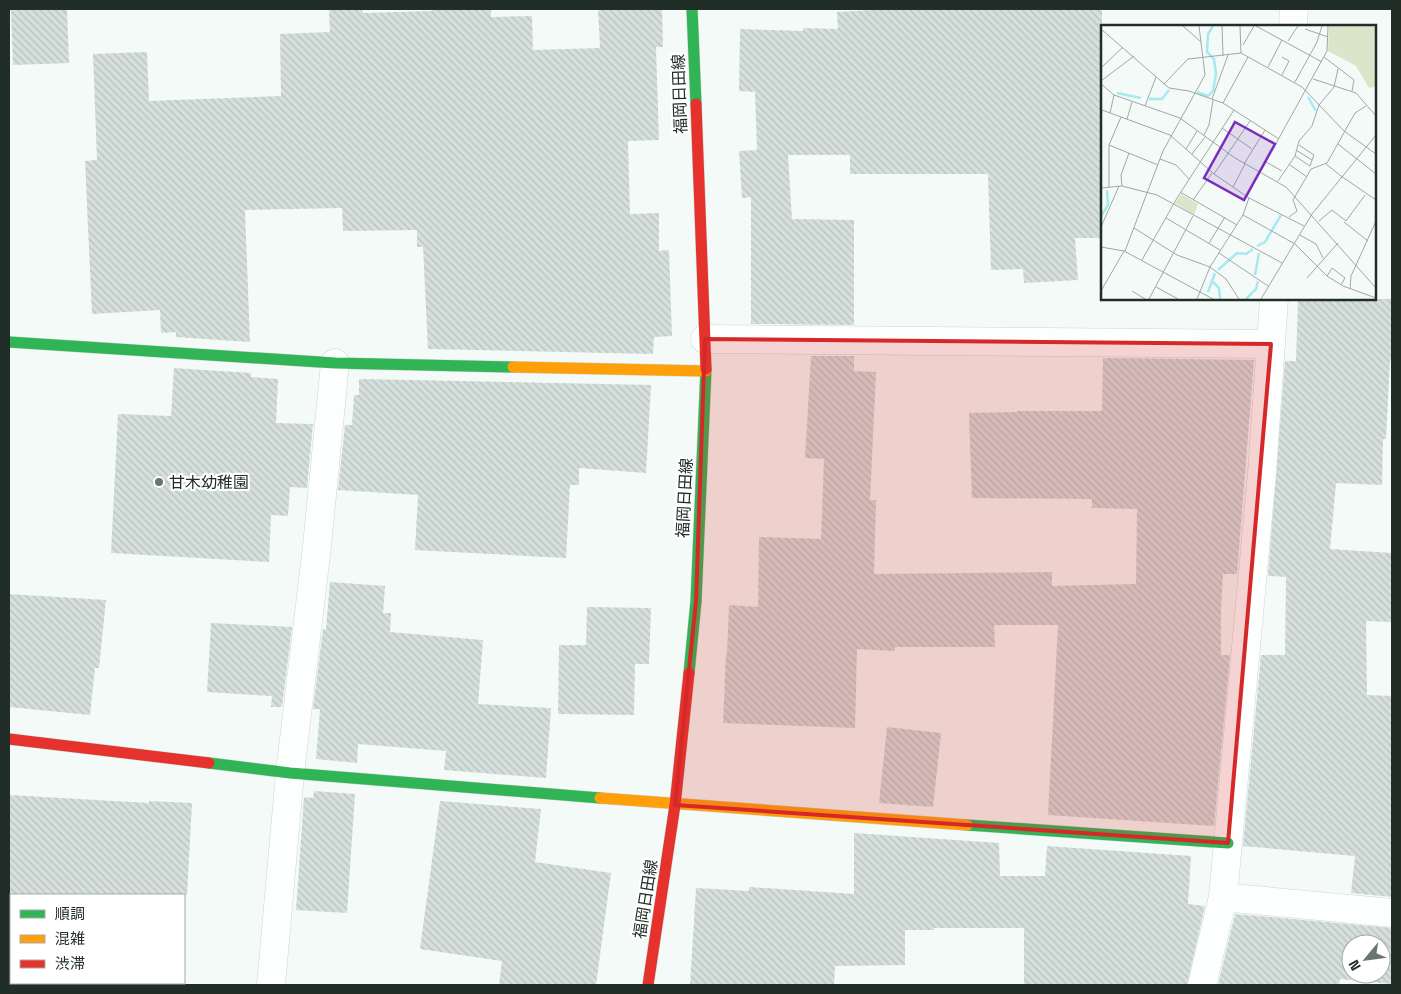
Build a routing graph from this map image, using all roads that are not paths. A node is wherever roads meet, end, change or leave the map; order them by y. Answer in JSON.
{"nodes":[{"id":1,"x":692,"y":9,"type":"edge"},
{"id":2,"x":1294,"y":9,"type":"edge"},
{"id":3,"x":1293,"y":25,"type":"edge"},
{"id":4,"x":1274,"y":300,"type":"edge"},
{"id":5,"x":705,"y":339,"type":"junction"},
{"id":6,"x":9,"y":342,"type":"edge"},
{"id":7,"x":1271,"y":344,"type":"junction"},
{"id":8,"x":335,"y":363,"type":"junction"},
{"id":9,"x":706,"y":371,"type":"junction"},
{"id":10,"x":9,"y":739,"type":"edge"},
{"id":11,"x":290,"y":773,"type":"junction"},
{"id":12,"x":676,"y":805,"type":"junction"},
{"id":13,"x":1228,"y":843,"type":"junction"},
{"id":14,"x":1223,"y":897,"type":"junction"},
{"id":15,"x":1392,"y":913,"type":"edge"},
{"id":16,"x":271,"y":985,"type":"edge"},
{"id":17,"x":648,"y":985,"type":"edge"},
{"id":18,"x":1202,"y":985,"type":"edge"}],
"edges":[{"from":1,"to":5,"type":"street","name":"福岡日田線"},
{"from":2,"to":3,"type":"street"},
{"from":4,"to":7,"type":"street"},
{"from":5,"to":7,"type":"street"},
{"from":5,"to":9,"type":"street","name":"福岡日田線"},
{"from":6,"to":8,"type":"street"},
{"from":7,"to":13,"type":"street"},
{"from":8,"to":9,"type":"street"},
{"from":8,"to":11,"type":"street"},
{"from":9,"to":12,"type":"street","name":"福岡日田線"},
{"from":10,"to":11,"type":"street"},
{"from":11,"to":12,"type":"street"},
{"from":11,"to":16,"type":"street"},
{"from":12,"to":13,"type":"street"},
{"from":12,"to":17,"type":"street","name":"福岡日田線"},
{"from":13,"to":14,"type":"street"},
{"from":14,"to":15,"type":"street"},
{"from":14,"to":18,"type":"street"}]}
